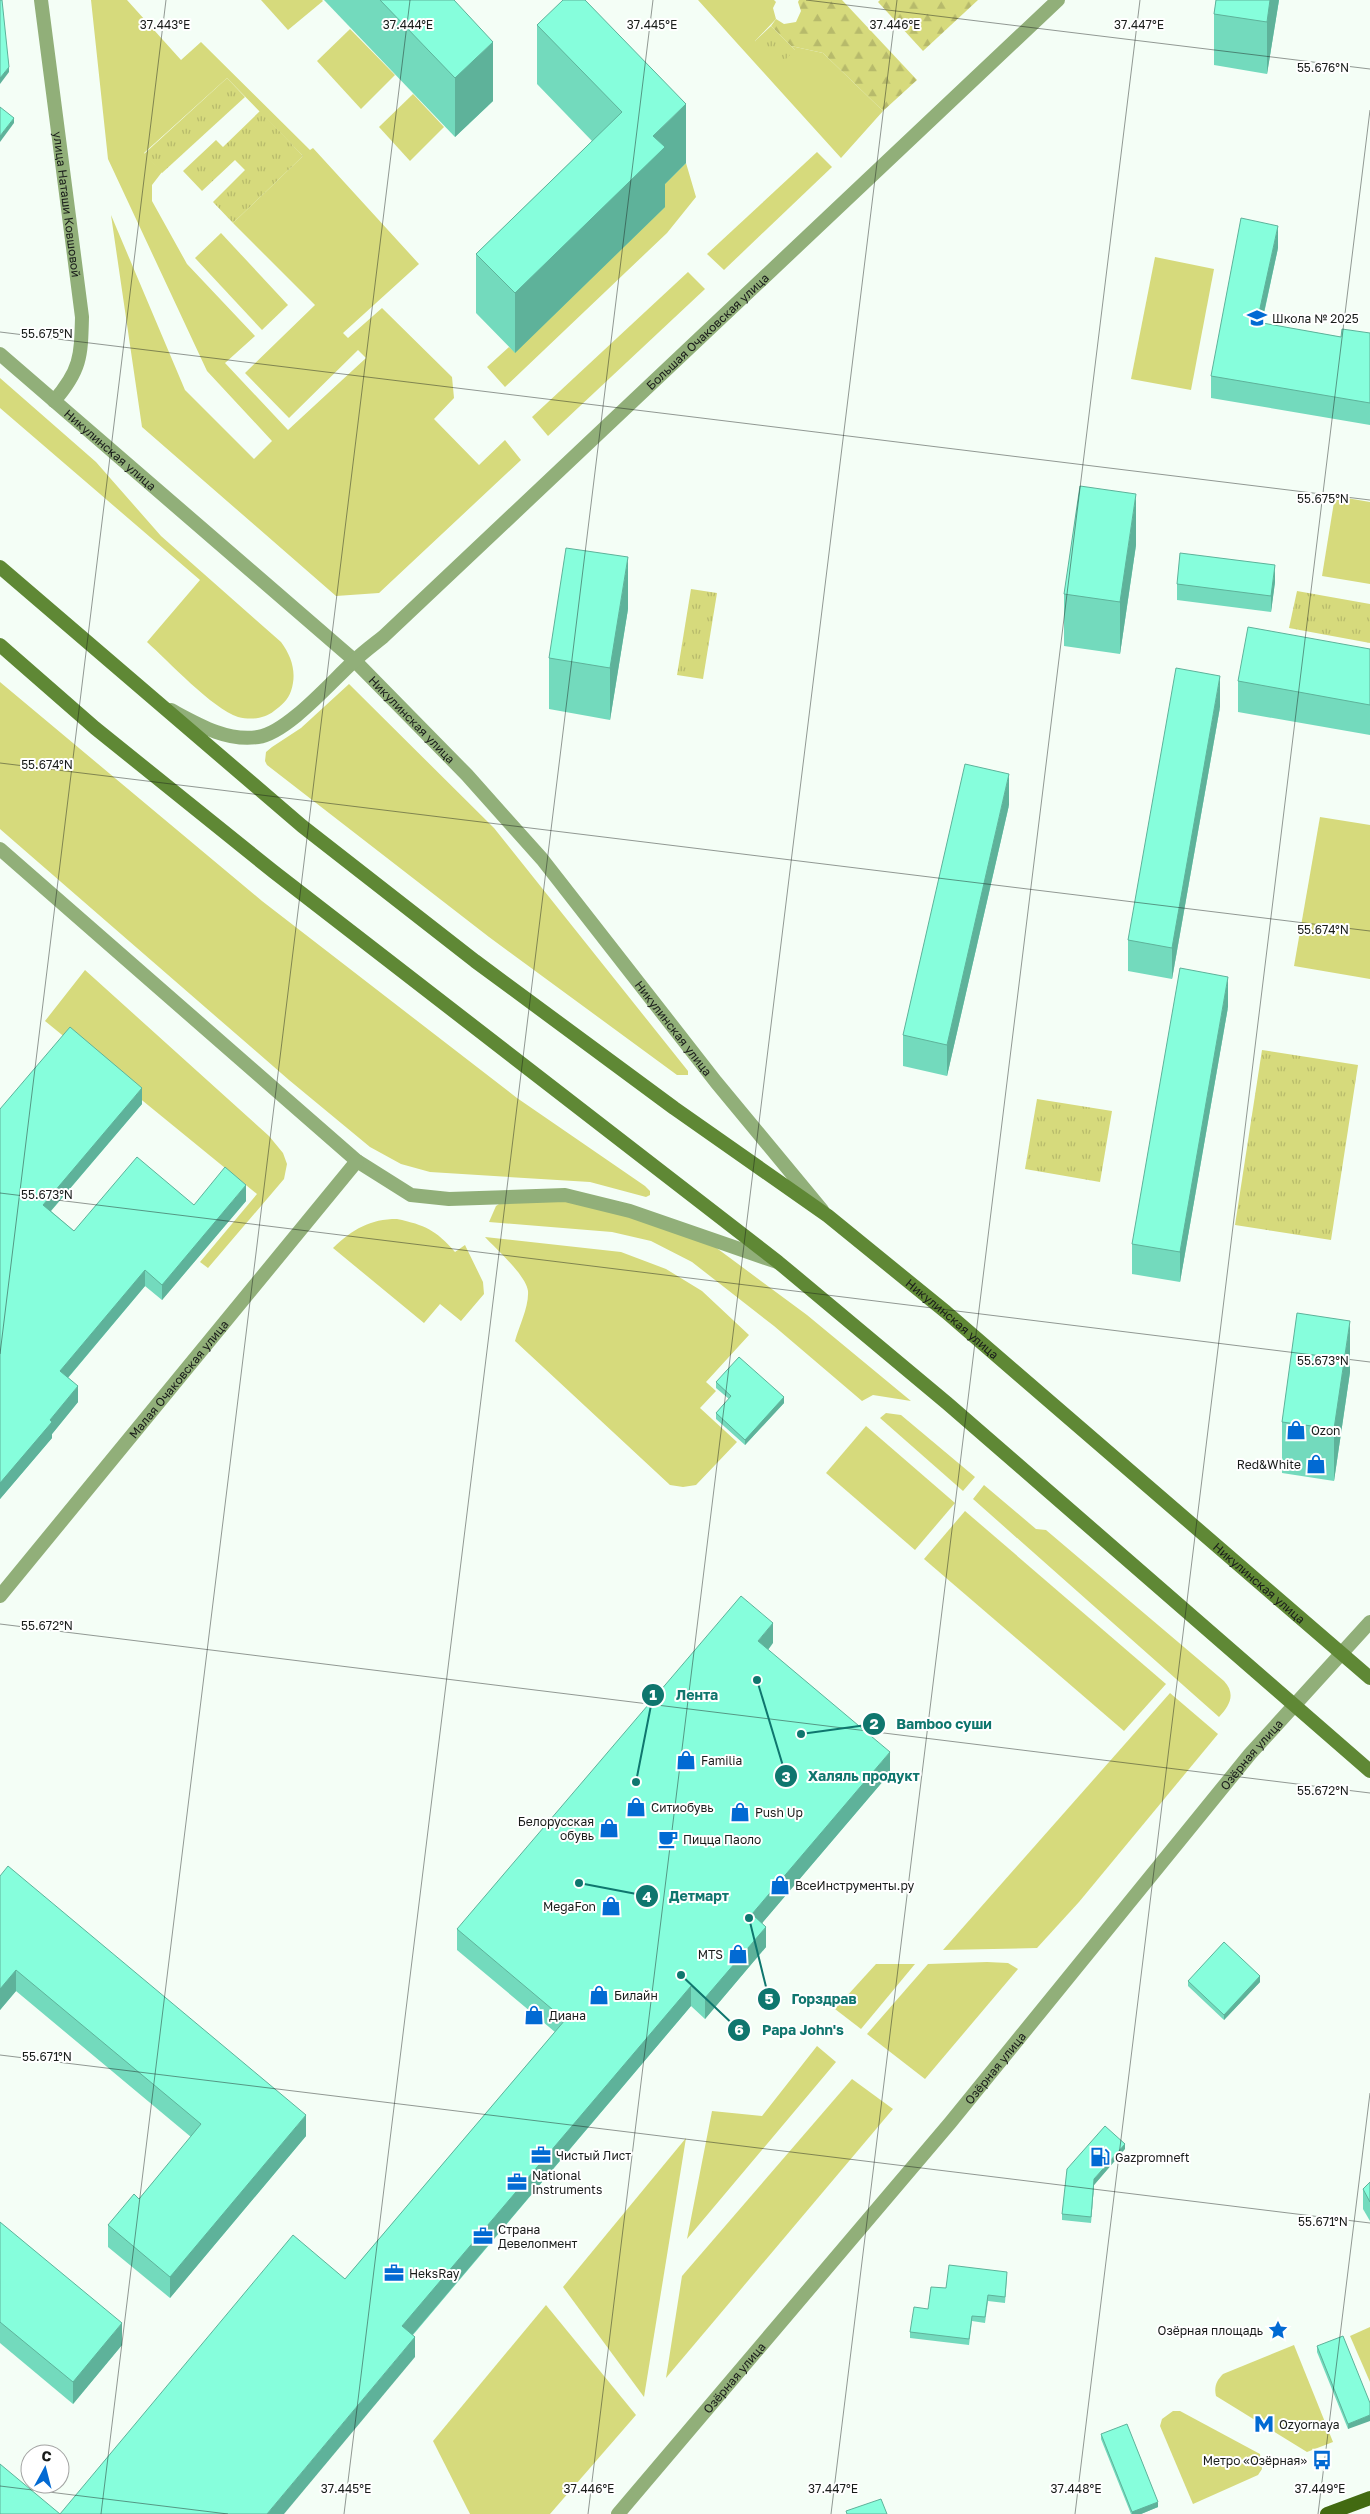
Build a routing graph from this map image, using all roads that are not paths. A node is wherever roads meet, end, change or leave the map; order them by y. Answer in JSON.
{"nodes":[{"id":1,"x":42,"y":0,"type":"edge"},
{"id":2,"x":1058,"y":0,"type":"edge"},
{"id":3,"x":0,"y":354,"type":"edge"},
{"id":4,"x":54,"y":401,"type":"junction"},
{"id":5,"x":0,"y":568,"type":"edge"},
{"id":6,"x":0,"y":645,"type":"edge"},
{"id":7,"x":354,"y":660,"type":"junction"},
{"id":8,"x":158,"y":703,"type":"junction"},
{"id":9,"x":0,"y":849,"type":"edge"},
{"id":10,"x":357,"y":1162,"type":"junction"},
{"id":11,"x":828,"y":1216,"type":"junction"},
{"id":12,"x":778,"y":1262,"type":"junction"},
{"id":13,"x":0,"y":1596,"type":"edge"},
{"id":14,"x":1370,"y":1622,"type":"edge"},
{"id":15,"x":1342,"y":1652,"type":"junction"},
{"id":16,"x":1370,"y":1678,"type":"edge"},
{"id":17,"x":1296,"y":1704,"type":"junction"},
{"id":18,"x":1370,"y":1771,"type":"edge"},
{"id":19,"x":1370,"y":2498,"type":"edge"},
{"id":20,"x":618,"y":2514,"type":"edge"},
{"id":21,"x":1327,"y":2514,"type":"edge"}],
"edges":[{"from":1,"to":4,"type":"street","name":"улица Наташи Ковшовой"},
{"from":2,"to":7,"type":"street","name":"Большая Очаковская улица"},
{"from":3,"to":4,"type":"street","name":"Никулинская улица"},
{"from":4,"to":7,"type":"street","name":"Никулинская улица"},
{"from":5,"to":8,"type":"main road"},
{"from":6,"to":12,"type":"main road"},
{"from":7,"to":8,"type":"street","name":"Большая Очаковская улица"},
{"from":7,"to":11,"type":"street","name":"Никулинская улица"},
{"from":8,"to":11,"type":"main road"},
{"from":9,"to":10,"type":"street"},
{"from":10,"to":12,"type":"street"},
{"from":10,"to":13,"type":"street","name":"Малая Очаковская улица"},
{"from":11,"to":15,"type":"main road","name":"Никулинская улица"},
{"from":12,"to":17,"type":"main road"},
{"from":14,"to":15,"type":"street","name":"Озёрная улица"},
{"from":15,"to":16,"type":"main road","name":"Никулинская улица"},
{"from":15,"to":17,"type":"street","name":"Озёрная улица"},
{"from":17,"to":18,"type":"main road"},
{"from":17,"to":20,"type":"street","name":"Озёрная улица"},
{"from":19,"to":21,"type":"main road"}]}
